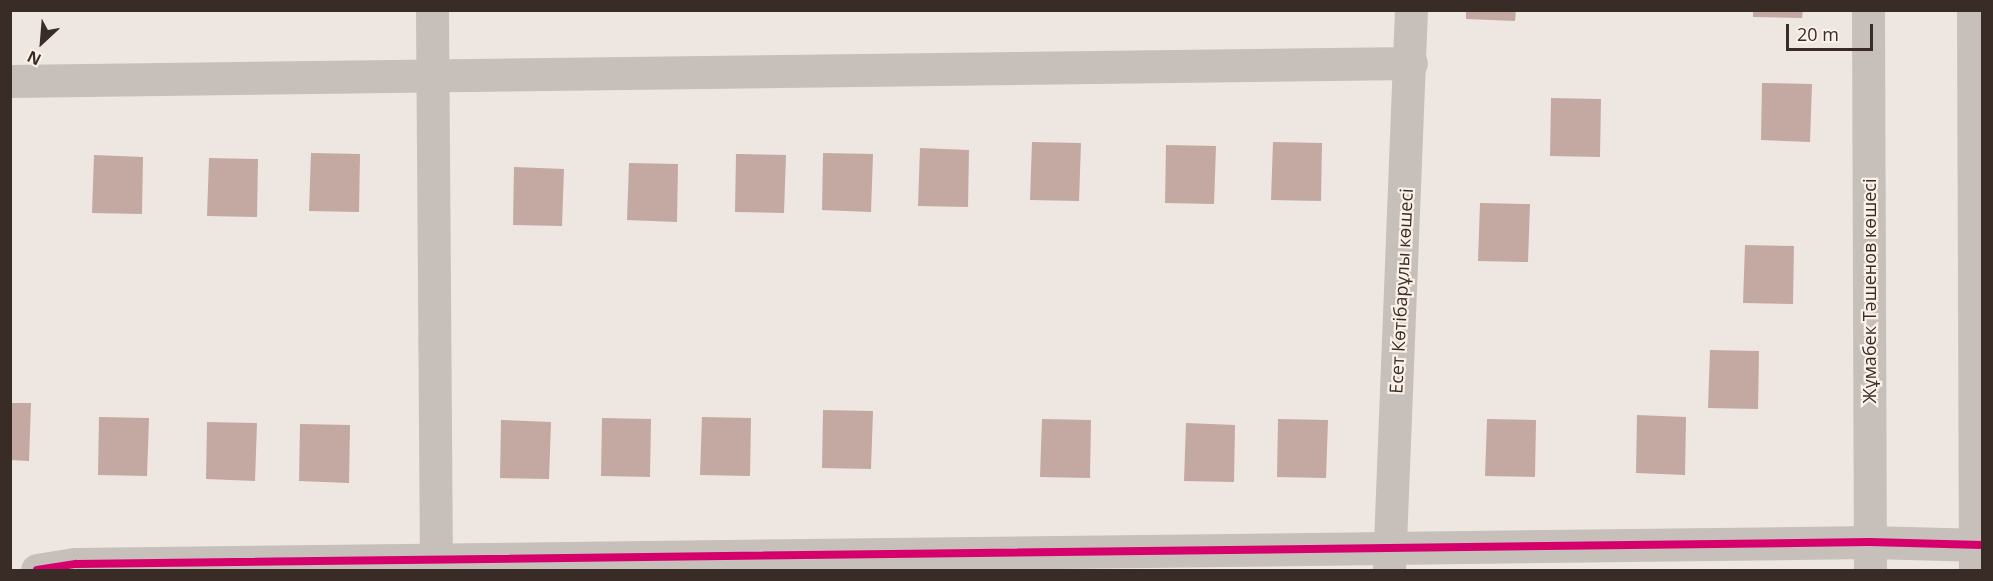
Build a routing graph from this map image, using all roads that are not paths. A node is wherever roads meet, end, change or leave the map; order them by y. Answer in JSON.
{"nodes":[{"id":1,"x":432,"y":10,"type":"edge"},
{"id":2,"x":1411,"y":10,"type":"edge"},
{"id":3,"x":1868,"y":10,"type":"edge"},
{"id":4,"x":1973,"y":10,"type":"edge"},
{"id":5,"x":1411,"y":63,"type":"junction"},
{"id":6,"x":433,"y":78,"type":"junction"},
{"id":7,"x":10,"y":81,"type":"edge"},
{"id":8,"x":1978,"y":554,"type":"edge"},
{"id":9,"x":1870,"y":556,"type":"edge"},
{"id":10,"x":1389,"y":559,"type":"edge"},
{"id":11,"x":436,"y":566,"type":"edge"},
{"id":12,"x":37,"y":570,"type":"edge"}],
"edges":[{"from":1,"to":6,"type":"street"},
{"from":2,"to":5,"type":"street","name":"Есет Көтібарұлы көшесі"},
{"from":3,"to":9,"type":"street","name":"Жұмабек Тәшенов көшесі"},
{"from":4,"to":8,"type":"street"},
{"from":5,"to":6,"type":"street"},
{"from":5,"to":10,"type":"street","name":"Есет Көтібарұлы көшесі"},
{"from":6,"to":7,"type":"street"},
{"from":6,"to":11,"type":"street"},
{"from":8,"to":9,"type":"street"},
{"from":9,"to":10,"type":"street"},
{"from":10,"to":11,"type":"street"},
{"from":11,"to":12,"type":"street"}]}
